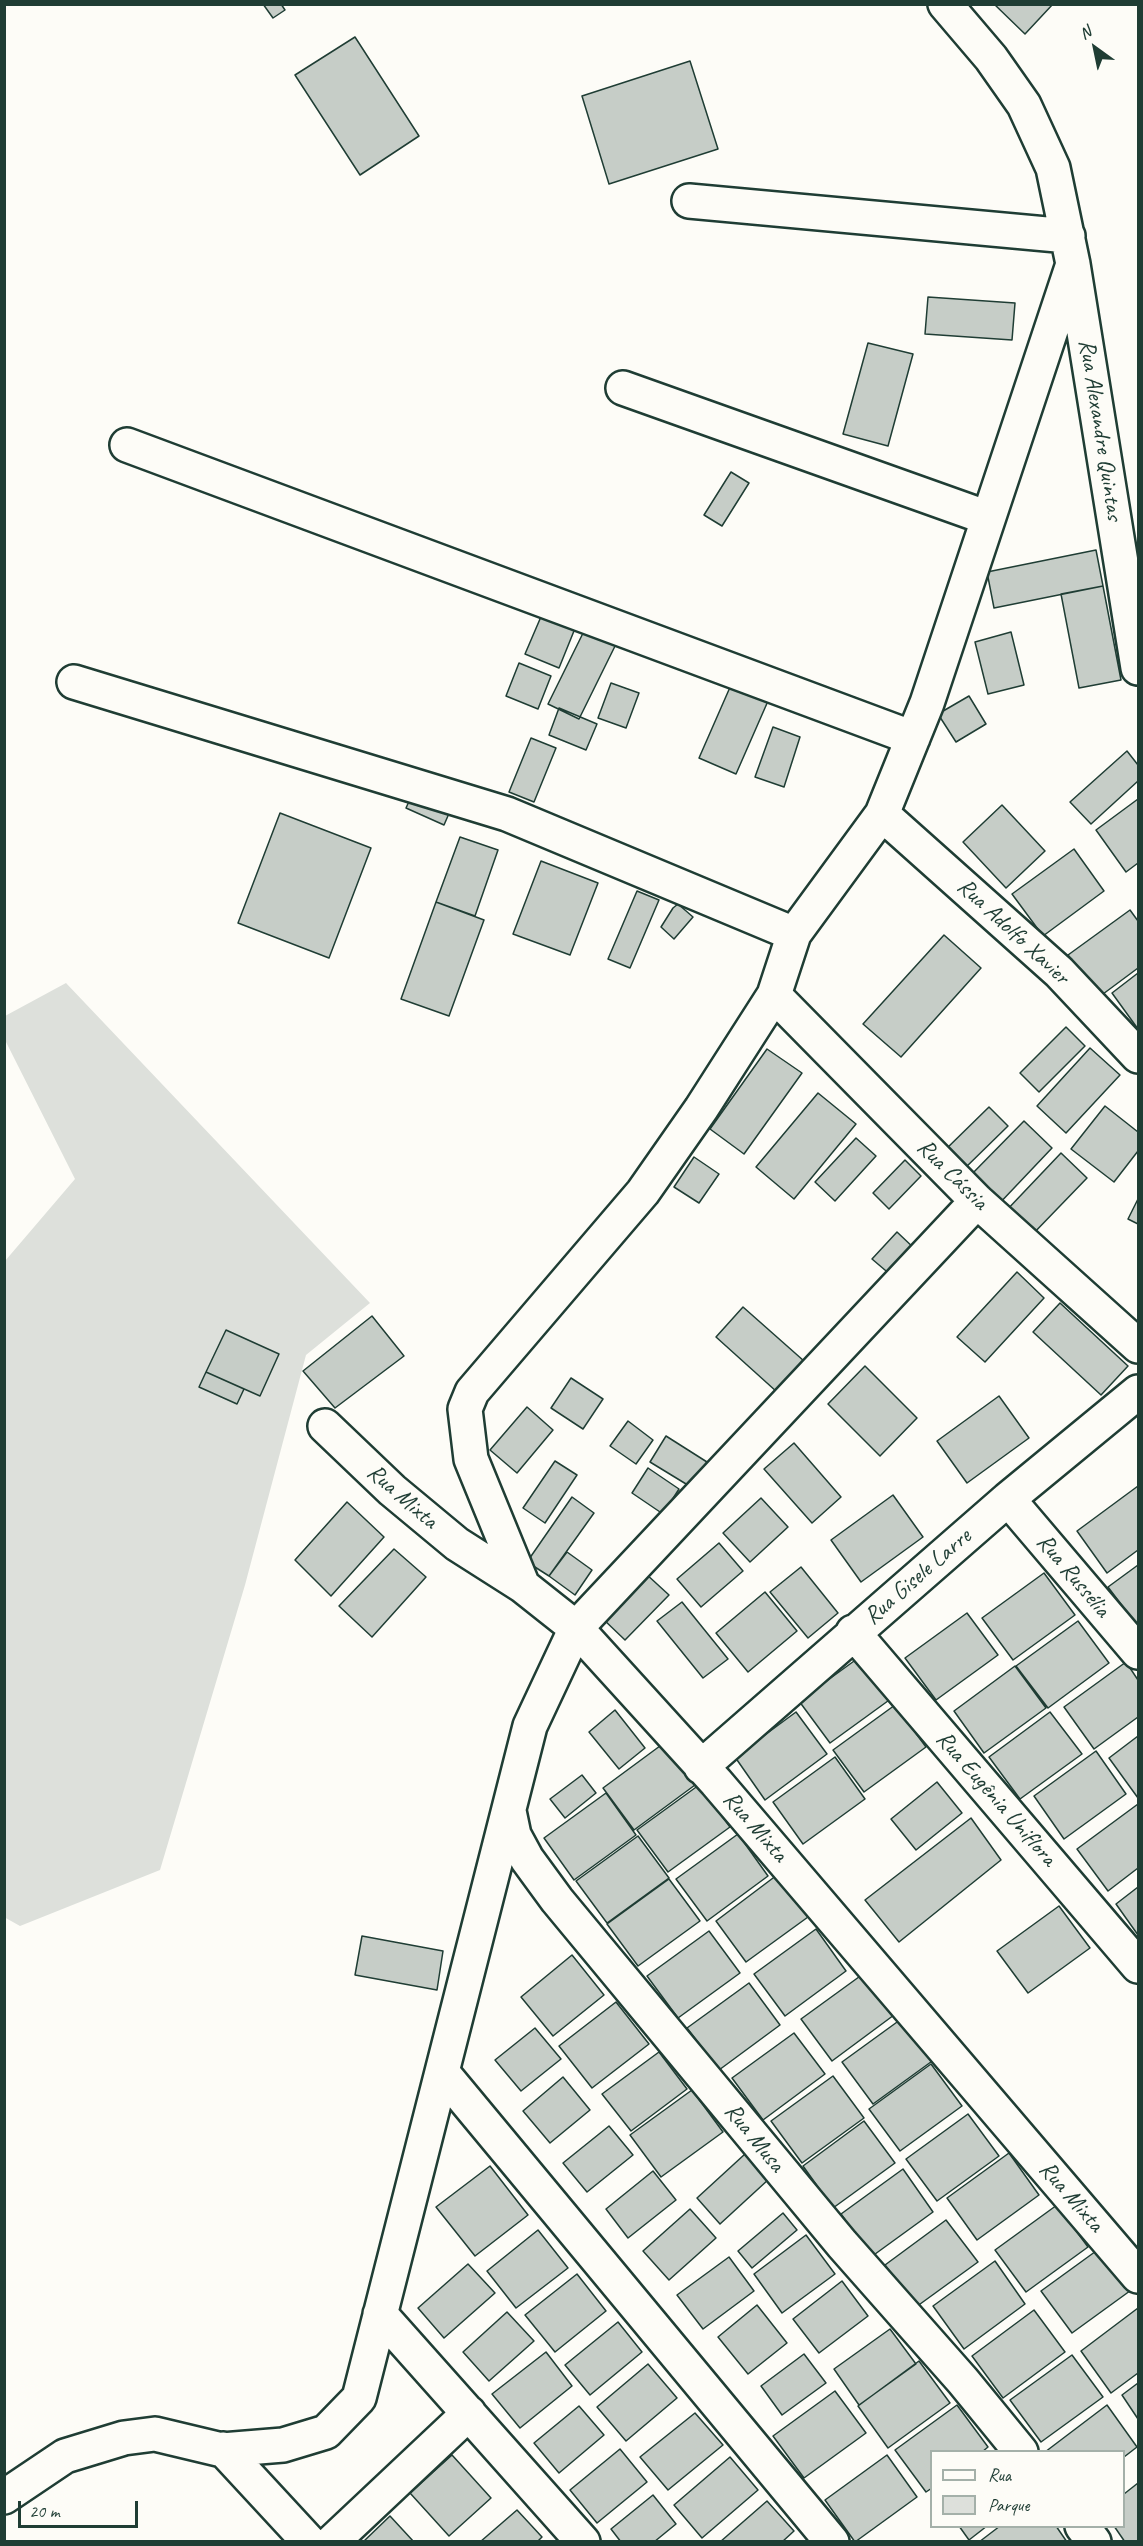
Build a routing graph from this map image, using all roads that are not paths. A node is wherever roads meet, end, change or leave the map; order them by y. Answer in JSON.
{"nodes":[{"id":1,"x":945,"y":4,"type":"edge"},
{"id":2,"x":689,"y":201,"type":"dead end"},
{"id":3,"x":1070,"y":250,"type":"junction"},
{"id":4,"x":624,"y":388,"type":"dead end"},
{"id":5,"x":127,"y":445,"type":"dead end"},
{"id":6,"x":988,"y":518,"type":"junction"},
{"id":7,"x":1138,"y":668,"type":"edge"},
{"id":8,"x":74,"y":681,"type":"dead end"},
{"id":9,"x":913,"y":738,"type":"junction"},
{"id":10,"x":882,"y":814,"type":"junction"},
{"id":11,"x":794,"y":934,"type":"junction"},
{"id":12,"x":774,"y":995,"type":"junction"},
{"id":13,"x":1138,"y":1056,"type":"edge"},
{"id":14,"x":977,"y":1201,"type":"junction"},
{"id":15,"x":1138,"y":1346,"type":"edge"},
{"id":16,"x":1138,"y":1392,"type":"edge"},
{"id":17,"x":325,"y":1426,"type":"dead end"},
{"id":18,"x":1008,"y":1499,"type":"junction"},
{"id":19,"x":523,"y":1586,"type":"junction"},
{"id":20,"x":576,"y":1628,"type":"junction"},
{"id":21,"x":853,"y":1632,"type":"junction"},
{"id":22,"x":1138,"y":1652,"type":"edge"},
{"id":23,"x":701,"y":1767,"type":"junction"},
{"id":24,"x":509,"y":1811,"type":"junction"},
{"id":25,"x":1138,"y":1966,"type":"edge"},
{"id":26,"x":442,"y":2072,"type":"junction"},
{"id":27,"x":1138,"y":2276,"type":"edge"},
{"id":28,"x":380,"y":2314,"type":"junction"},
{"id":29,"x":469,"y":2413,"type":"junction"},
{"id":30,"x":223,"y":2449,"type":"junction"},
{"id":31,"x":1020,"y":2450,"type":"edge"},
{"id":32,"x":4,"y":2497,"type":"edge"},
{"id":33,"x":1084,"y":2528,"type":"edge"},
{"id":34,"x":309,"y":2541,"type":"edge"},
{"id":35,"x":332,"y":2541,"type":"edge"},
{"id":36,"x":583,"y":2541,"type":"edge"},
{"id":37,"x":832,"y":2541,"type":"edge"},
{"id":38,"x":1094,"y":2541,"type":"edge"}],
"edges":[{"from":1,"to":3,"type":"street","name":"Rua Alexandre Quintas"},
{"from":2,"to":3,"type":"street"},
{"from":3,"to":6,"type":"street"},
{"from":3,"to":7,"type":"street","name":"Rua Alexandre Quintas"},
{"from":4,"to":6,"type":"street"},
{"from":5,"to":9,"type":"street"},
{"from":6,"to":9,"type":"street"},
{"from":8,"to":11,"type":"street"},
{"from":9,"to":10,"type":"street"},
{"from":10,"to":11,"type":"street"},
{"from":10,"to":13,"type":"street","name":"Rua Adolfo Xavier"},
{"from":11,"to":12,"type":"street"},
{"from":12,"to":14,"type":"street","name":"Rua Cássia"},
{"from":12,"to":19,"type":"street"},
{"from":14,"to":15,"type":"street","name":"Rua Cássia"},
{"from":14,"to":20,"type":"street"},
{"from":16,"to":18,"type":"street","name":"Rua Gisele Larre"},
{"from":17,"to":19,"type":"street","name":"Rua Mixta"},
{"from":18,"to":21,"type":"street","name":"Rua Gisele Larre"},
{"from":18,"to":22,"type":"street","name":"Rua Russélia"},
{"from":19,"to":20,"type":"street","name":"Rua Mixta"},
{"from":20,"to":23,"type":"street","name":"Rua Mixta"},
{"from":20,"to":24,"type":"street"},
{"from":21,"to":23,"type":"street","name":"Rua Gisele Larre"},
{"from":21,"to":25,"type":"street","name":"Rua Eugênia Uniflora"},
{"from":23,"to":27,"type":"street","name":"Rua Mixta"},
{"from":24,"to":26,"type":"street"},
{"from":24,"to":31,"type":"street","name":"Rua Musa"},
{"from":26,"to":28,"type":"street"},
{"from":26,"to":37,"type":"street"},
{"from":28,"to":29,"type":"street"},
{"from":28,"to":30,"type":"street"},
{"from":29,"to":35,"type":"street"},
{"from":29,"to":36,"type":"street"},
{"from":30,"to":32,"type":"street"},
{"from":30,"to":34,"type":"street"},
{"from":33,"to":38,"type":"street"}]}
